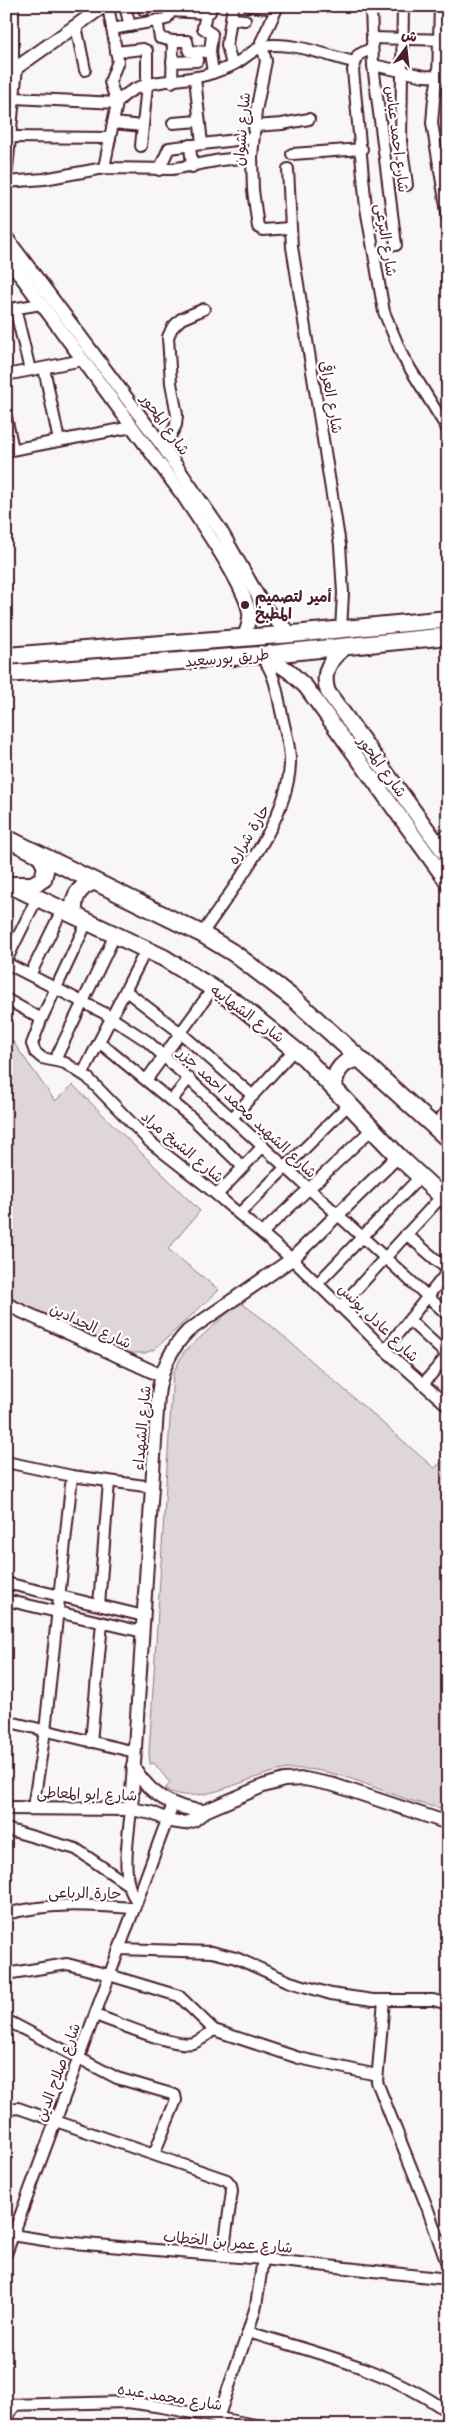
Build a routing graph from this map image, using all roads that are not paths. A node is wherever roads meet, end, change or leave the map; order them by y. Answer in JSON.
{"nodes":[{"id":1,"x":13,"y":6,"type":"edge"},
{"id":2,"x":108,"y":6,"type":"edge"},
{"id":3,"x":125,"y":6,"type":"edge"},
{"id":4,"x":233,"y":6,"type":"edge"},
{"id":5,"x":248,"y":6,"type":"edge"},
{"id":6,"x":370,"y":6,"type":"edge"},
{"id":7,"x":403,"y":6,"type":"edge"},
{"id":8,"x":440,"y":6,"type":"edge"},
{"id":9,"x":97,"y":8,"type":"edge"},
{"id":10,"x":169,"y":8,"type":"edge"},
{"id":11,"x":277,"y":8,"type":"edge"},
{"id":12,"x":192,"y":9,"type":"edge"},
{"id":13,"x":209,"y":10,"type":"edge"},
{"id":14,"x":233,"y":19,"type":"junction"},
{"id":15,"x":158,"y":20,"type":"junction"},
{"id":16,"x":245,"y":20,"type":"dead end"},
{"id":17,"x":76,"y":26,"type":"junction"},
{"id":18,"x":130,"y":26,"type":"junction"},
{"id":19,"x":112,"y":29,"type":"junction"},
{"id":20,"x":403,"y":39,"type":"junction"},
{"id":21,"x":444,"y":40,"type":"edge"},
{"id":22,"x":173,"y":41,"type":"junction"},
{"id":23,"x":372,"y":43,"type":"junction"},
{"id":24,"x":261,"y":46,"type":"junction"},
{"id":25,"x":116,"y":52,"type":"junction"},
{"id":26,"x":198,"y":52,"type":"junction"},
{"id":27,"x":210,"y":52,"type":"junction"},
{"id":28,"x":172,"y":62,"type":"junction"},
{"id":29,"x":354,"y":62,"type":"junction"},
{"id":30,"x":232,"y":65,"type":"junction"},
{"id":31,"x":373,"y":65,"type":"junction"},
{"id":32,"x":85,"y":70,"type":"dead end"},
{"id":33,"x":12,"y":71,"type":"edge"},
{"id":34,"x":402,"y":71,"type":"junction"},
{"id":35,"x":213,"y":73,"type":"junction"},
{"id":36,"x":443,"y":77,"type":"edge"},
{"id":37,"x":194,"y":78,"type":"junction"},
{"id":38,"x":172,"y":82,"type":"junction"},
{"id":39,"x":146,"y":85,"type":"junction"},
{"id":40,"x":14,"y":98,"type":"junction"},
{"id":41,"x":117,"y":103,"type":"junction"},
{"id":42,"x":309,"y":118,"type":"dead end"},
{"id":43,"x":199,"y":121,"type":"junction"},
{"id":44,"x":113,"y":123,"type":"junction"},
{"id":45,"x":173,"y":123,"type":"dead end"},
{"id":46,"x":143,"y":126,"type":"junction"},
{"id":47,"x":254,"y":126,"type":"junction"},
{"id":48,"x":10,"y":137,"type":"junction"},
{"id":49,"x":110,"y":138,"type":"junction"},
{"id":50,"x":253,"y":138,"type":"junction"},
{"id":51,"x":202,"y":144,"type":"junction"},
{"id":52,"x":190,"y":145,"type":"junction"},
{"id":53,"x":141,"y":146,"type":"dead end"},
{"id":54,"x":362,"y":149,"type":"junction"},
{"id":55,"x":292,"y":154,"type":"dead end"},
{"id":56,"x":252,"y":158,"type":"junction"},
{"id":57,"x":192,"y":167,"type":"junction"},
{"id":58,"x":104,"y":168,"type":"junction"},
{"id":59,"x":288,"y":169,"type":"dead end"},
{"id":60,"x":159,"y":170,"type":"junction"},
{"id":61,"x":6,"y":180,"type":"edge"},
{"id":62,"x":407,"y":185,"type":"dead end"},
{"id":63,"x":448,"y":218,"type":"edge"},
{"id":64,"x":290,"y":228,"type":"junction"},
{"id":65,"x":6,"y":237,"type":"edge"},
{"id":66,"x":396,"y":245,"type":"dead end"},
{"id":67,"x":8,"y":260,"type":"edge"},
{"id":68,"x":41,"y":304,"type":"junction"},
{"id":69,"x":11,"y":309,"type":"edge"},
{"id":70,"x":204,"y":309,"type":"dead end"},
{"id":71,"x":83,"y":360,"type":"junction"},
{"id":72,"x":44,"y":368,"type":"junction"},
{"id":73,"x":30,"y":370,"type":"junction"},
{"id":74,"x":6,"y":375,"type":"edge"},
{"id":75,"x":6,"y":417,"type":"edge"},
{"id":76,"x":132,"y":427,"type":"junction"},
{"id":77,"x":448,"y":430,"type":"edge"},
{"id":78,"x":59,"y":440,"type":"junction"},
{"id":79,"x":164,"y":448,"type":"junction"},
{"id":80,"x":10,"y":450,"type":"edge"},
{"id":81,"x":448,"y":619,"type":"edge"},
{"id":82,"x":341,"y":630,"type":"junction"},
{"id":83,"x":293,"y":634,"type":"junction"},
{"id":84,"x":448,"y":636,"type":"edge"},
{"id":85,"x":243,"y":638,"type":"junction"},
{"id":86,"x":346,"y":647,"type":"junction"},
{"id":87,"x":97,"y":648,"type":"junction"},
{"id":88,"x":55,"y":650,"type":"junction"},
{"id":89,"x":262,"y":655,"type":"junction"},
{"id":90,"x":6,"y":656,"type":"edge"},
{"id":91,"x":101,"y":667,"type":"junction"},
{"id":92,"x":58,"y":669,"type":"junction"},
{"id":93,"x":6,"y":674,"type":"edge"},
{"id":94,"x":448,"y":834,"type":"edge"},
{"id":95,"x":6,"y":838,"type":"edge"},
{"id":96,"x":436,"y":842,"type":"junction"},
{"id":97,"x":40,"y":855,"type":"junction"},
{"id":98,"x":448,"y":858,"type":"edge"},
{"id":99,"x":93,"y":882,"type":"junction"},
{"id":100,"x":448,"y":883,"type":"edge"},
{"id":101,"x":8,"y":884,"type":"edge"},
{"id":102,"x":37,"y":898,"type":"junction"},
{"id":103,"x":75,"y":916,"type":"junction"},
{"id":104,"x":202,"y":934,"type":"junction"},
{"id":105,"x":115,"y":935,"type":"junction"},
{"id":106,"x":146,"y":950,"type":"junction"},
{"id":107,"x":6,"y":962,"type":"edge"},
{"id":108,"x":30,"y":975,"type":"junction"},
{"id":109,"x":214,"y":987,"type":"junction"},
{"id":110,"x":56,"y":988,"type":"junction"},
{"id":111,"x":126,"y":991,"type":"junction"},
{"id":112,"x":6,"y":999,"type":"edge"},
{"id":113,"x":82,"y":1002,"type":"junction"},
{"id":114,"x":112,"y":1018,"type":"junction"},
{"id":115,"x":40,"y":1020,"type":"junction"},
{"id":116,"x":182,"y":1034,"type":"junction"},
{"id":117,"x":99,"y":1042,"type":"junction"},
{"id":118,"x":295,"y":1048,"type":"junction"},
{"id":119,"x":165,"y":1056,"type":"junction"},
{"id":120,"x":360,"y":1059,"type":"junction"},
{"id":121,"x":54,"y":1060,"type":"junction"},
{"id":122,"x":83,"y":1073,"type":"junction"},
{"id":123,"x":189,"y":1078,"type":"junction"},
{"id":124,"x":147,"y":1079,"type":"junction"},
{"id":125,"x":334,"y":1087,"type":"junction"},
{"id":126,"x":253,"y":1096,"type":"junction"},
{"id":127,"x":172,"y":1100,"type":"junction"},
{"id":128,"x":349,"y":1104,"type":"junction"},
{"id":129,"x":448,"y":1110,"type":"edge"},
{"id":130,"x":232,"y":1118,"type":"junction"},
{"id":131,"x":434,"y":1125,"type":"junction"},
{"id":132,"x":372,"y":1128,"type":"junction"},
{"id":133,"x":448,"y":1139,"type":"edge"},
{"id":134,"x":263,"y":1146,"type":"junction"},
{"id":135,"x":398,"y":1156,"type":"junction"},
{"id":136,"x":285,"y":1166,"type":"junction"},
{"id":137,"x":242,"y":1168,"type":"junction"},
{"id":138,"x":420,"y":1178,"type":"junction"},
{"id":139,"x":308,"y":1188,"type":"junction"},
{"id":140,"x":217,"y":1195,"type":"junction"},
{"id":141,"x":445,"y":1200,"type":"edge"},
{"id":142,"x":239,"y":1214,"type":"junction"},
{"id":143,"x":337,"y":1214,"type":"junction"},
{"id":144,"x":262,"y":1233,"type":"junction"},
{"id":145,"x":406,"y":1234,"type":"junction"},
{"id":146,"x":362,"y":1237,"type":"junction"},
{"id":147,"x":292,"y":1258,"type":"junction"},
{"id":148,"x":385,"y":1258,"type":"junction"},
{"id":149,"x":448,"y":1271,"type":"edge"},
{"id":150,"x":317,"y":1284,"type":"junction"},
{"id":151,"x":427,"y":1296,"type":"junction"},
{"id":152,"x":6,"y":1304,"type":"edge"},
{"id":153,"x":340,"y":1307,"type":"junction"},
{"id":154,"x":448,"y":1315,"type":"edge"},
{"id":155,"x":409,"y":1320,"type":"junction"},
{"id":156,"x":385,"y":1350,"type":"junction"},
{"id":157,"x":448,"y":1355,"type":"edge"},
{"id":158,"x":162,"y":1376,"type":"junction"},
{"id":159,"x":423,"y":1384,"type":"junction"},
{"id":160,"x":446,"y":1402,"type":"edge"},
{"id":161,"x":6,"y":1462,"type":"edge"},
{"id":162,"x":72,"y":1476,"type":"junction"},
{"id":163,"x":110,"y":1482,"type":"junction"},
{"id":164,"x":152,"y":1487,"type":"junction"},
{"id":165,"x":6,"y":1583,"type":"edge"},
{"id":166,"x":60,"y":1596,"type":"junction"},
{"id":167,"x":6,"y":1600,"type":"edge"},
{"id":168,"x":99,"y":1605,"type":"junction"},
{"id":169,"x":58,"y":1611,"type":"junction"},
{"id":170,"x":144,"y":1616,"type":"junction"},
{"id":171,"x":102,"y":1623,"type":"junction"},
{"id":172,"x":143,"y":1632,"type":"junction"},
{"id":173,"x":6,"y":1721,"type":"edge"},
{"id":174,"x":44,"y":1731,"type":"junction"},
{"id":175,"x":91,"y":1742,"type":"junction"},
{"id":176,"x":134,"y":1752,"type":"junction"},
{"id":177,"x":133,"y":1766,"type":"junction"},
{"id":178,"x":173,"y":1804,"type":"junction"},
{"id":179,"x":6,"y":1808,"type":"edge"},
{"id":180,"x":32,"y":1808,"type":"junction"},
{"id":181,"x":130,"y":1809,"type":"junction"},
{"id":182,"x":206,"y":1811,"type":"junction"},
{"id":183,"x":167,"y":1820,"type":"junction"},
{"id":184,"x":448,"y":1823,"type":"edge"},
{"id":185,"x":6,"y":1829,"type":"edge"},
{"id":186,"x":127,"y":1884,"type":"junction"},
{"id":187,"x":136,"y":1905,"type":"junction"},
{"id":188,"x":6,"y":1914,"type":"edge"},
{"id":189,"x":119,"y":1949,"type":"junction"},
{"id":190,"x":6,"y":1974,"type":"edge"},
{"id":191,"x":109,"y":1975,"type":"junction"},
{"id":192,"x":384,"y":2000,"type":"junction"},
{"id":193,"x":448,"y":2004,"type":"edge"},
{"id":194,"x":95,"y":2015,"type":"junction"},
{"id":195,"x":6,"y":2020,"type":"edge"},
{"id":196,"x":214,"y":2030,"type":"junction"},
{"id":197,"x":79,"y":2056,"type":"junction"},
{"id":198,"x":377,"y":2076,"type":"junction"},
{"id":199,"x":6,"y":2114,"type":"edge"},
{"id":200,"x":56,"y":2120,"type":"junction"},
{"id":201,"x":154,"y":2154,"type":"junction"},
{"id":202,"x":9,"y":2235,"type":"edge"},
{"id":203,"x":6,"y":2254,"type":"edge"},
{"id":204,"x":222,"y":2255,"type":"junction"},
{"id":205,"x":264,"y":2259,"type":"junction"},
{"id":206,"x":448,"y":2267,"type":"edge"},
{"id":207,"x":448,"y":2279,"type":"edge"},
{"id":208,"x":248,"y":2332,"type":"junction"},
{"id":209,"x":11,"y":2406,"type":"edge"},
{"id":210,"x":448,"y":2412,"type":"edge"},
{"id":211,"x":6,"y":2417,"type":"edge"},
{"id":212,"x":218,"y":2418,"type":"junction"},
{"id":213,"x":260,"y":2426,"type":"edge"}],
"edges":[{"from":1,"to":33,"type":"street"},
{"from":2,"to":19,"type":"street"},
{"from":3,"to":18,"type":"street"},
{"from":4,"to":14,"type":"street"},
{"from":5,"to":11,"type":"street"},
{"from":6,"to":23,"type":"street","name":"شارع احمد عباس"},
{"from":7,"to":20,"type":"street"},
{"from":8,"to":21,"type":"street"},
{"from":9,"to":17,"type":"street"},
{"from":10,"to":12,"type":"street"},
{"from":10,"to":15,"type":"street"},
{"from":11,"to":24,"type":"street","name":"شارع نشوان"},
{"from":12,"to":13,"type":"street"},
{"from":13,"to":27,"type":"street"},
{"from":14,"to":16,"type":"street"},
{"from":14,"to":30,"type":"street"},
{"from":15,"to":18,"type":"street"},
{"from":15,"to":22,"type":"street"},
{"from":17,"to":32,"type":"street"},
{"from":17,"to":33,"type":"street"},
{"from":18,"to":19,"type":"street"},
{"from":19,"to":25,"type":"street"},
{"from":20,"to":21,"type":"street"},
{"from":20,"to":23,"type":"street"},
{"from":20,"to":34,"type":"street"},
{"from":21,"to":36,"type":"street"},
{"from":22,"to":26,"type":"street"},
{"from":22,"to":28,"type":"street"},
{"from":23,"to":29,"type":"street"},
{"from":23,"to":31,"type":"street","name":"شارع احمد عباس"},
{"from":24,"to":29,"type":"street"},
{"from":24,"to":30,"type":"street"},
{"from":24,"to":47,"type":"street","name":"شارع نشوان"},
{"from":25,"to":39,"type":"street"},
{"from":25,"to":41,"type":"street"},
{"from":26,"to":27,"type":"street"},
{"from":26,"to":28,"type":"street"},
{"from":27,"to":35,"type":"street"},
{"from":28,"to":38,"type":"street"},
{"from":29,"to":54,"type":"street","name":"شارع البرعى"},
{"from":30,"to":35,"type":"street"},
{"from":31,"to":34,"type":"street"},
{"from":31,"to":66,"type":"street","name":"شارع احمد عباس"},
{"from":33,"to":40,"type":"street"},
{"from":34,"to":36,"type":"street"},
{"from":34,"to":62,"type":"street"},
{"from":35,"to":37,"type":"street"},
{"from":36,"to":63,"type":"street"},
{"from":37,"to":38,"type":"street"},
{"from":37,"to":43,"type":"street"},
{"from":38,"to":39,"type":"street"},
{"from":39,"to":41,"type":"street"},
{"from":39,"to":46,"type":"street"},
{"from":40,"to":41,"type":"street"},
{"from":40,"to":48,"type":"street"},
{"from":41,"to":44,"type":"street"},
{"from":42,"to":47,"type":"street"},
{"from":43,"to":45,"type":"street"},
{"from":43,"to":51,"type":"street"},
{"from":44,"to":46,"type":"street"},
{"from":44,"to":49,"type":"street"},
{"from":46,"to":53,"type":"street"},
{"from":47,"to":50,"type":"street","name":"شارع نشوان"},
{"from":48,"to":49,"type":"street"},
{"from":48,"to":61,"type":"street"},
{"from":49,"to":58,"type":"street"},
{"from":50,"to":51,"type":"street"},
{"from":50,"to":56,"type":"street","name":"شارع نشوان"},
{"from":51,"to":52,"type":"street"},
{"from":52,"to":57,"type":"street"},
{"from":52,"to":60,"type":"street"},
{"from":54,"to":55,"type":"street"},
{"from":54,"to":77,"type":"street","name":"شارع البرعى"},
{"from":56,"to":57,"type":"street"},
{"from":56,"to":64,"type":"street","name":"شارع نشوان"},
{"from":57,"to":60,"type":"street"},
{"from":58,"to":60,"type":"street"},
{"from":58,"to":61,"type":"street"},
{"from":59,"to":64,"type":"street","name":"شارع العراقى"},
{"from":64,"to":82,"type":"street","name":"شارع العراقى"},
{"from":65,"to":79,"type":"street","name":"شارع المحور"},
{"from":67,"to":68,"type":"street","name":"شارع المحور"},
{"from":68,"to":69,"type":"street"},
{"from":68,"to":71,"type":"street","name":"شارع المحور"},
{"from":69,"to":73,"type":"street"},
{"from":70,"to":79,"type":"street"},
{"from":71,"to":72,"type":"street"},
{"from":71,"to":76,"type":"street","name":"شارع المحور"},
{"from":72,"to":73,"type":"street"},
{"from":72,"to":78,"type":"street"},
{"from":73,"to":74,"type":"street"},
{"from":75,"to":80,"type":"street"},
{"from":76,"to":78,"type":"street"},
{"from":76,"to":85,"type":"street","name":"شارع المحور"},
{"from":78,"to":80,"type":"street"},
{"from":79,"to":83,"type":"street","name":"شارع المحور"},
{"from":81,"to":82,"type":"highway","name":"طريق بورسعيد"},
{"from":82,"to":83,"type":"highway","name":"طريق بورسعيد"},
{"from":83,"to":85,"type":"highway","name":"طريق بورسعيد"},
{"from":84,"to":86,"type":"highway","name":"طريق بورسعيد"},
{"from":85,"to":87,"type":"highway","name":"طريق بورسعيد"},
{"from":86,"to":89,"type":"highway","name":"طريق بورسعيد"},
{"from":86,"to":96,"type":"main road","name":"شارع المحور"},
{"from":87,"to":88,"type":"highway","name":"طريق بورسعيد"},
{"from":87,"to":91,"type":"highway"},
{"from":88,"to":90,"type":"highway","name":"طريق بورسعيد"},
{"from":88,"to":92,"type":"highway"},
{"from":89,"to":91,"type":"highway","name":"طريق بورسعيد"},
{"from":89,"to":100,"type":"main road","name":"شارع المحور"},
{"from":89,"to":104,"type":"street","name":"حارة شراره"},
{"from":91,"to":92,"type":"highway","name":"طريق بورسعيد"},
{"from":92,"to":93,"type":"highway","name":"طريق بورسعيد"},
{"from":94,"to":96,"type":"street"},
{"from":95,"to":97,"type":"highway"},
{"from":96,"to":98,"type":"main road","name":"شارع المحور"},
{"from":97,"to":99,"type":"highway"},
{"from":97,"to":101,"type":"highway"},
{"from":99,"to":103,"type":"highway"},
{"from":99,"to":104,"type":"highway"},
{"from":101,"to":102,"type":"highway","name":"شارع الشهابيه"},
{"from":102,"to":103,"type":"highway","name":"شارع الشهابيه"},
{"from":102,"to":107,"type":"street"},
{"from":103,"to":105,"type":"highway","name":"شارع الشهابيه"},
{"from":103,"to":108,"type":"street"},
{"from":103,"to":110,"type":"street"},
{"from":104,"to":120,"type":"highway"},
{"from":105,"to":106,"type":"highway","name":"شارع الشهابيه"},
{"from":105,"to":113,"type":"street"},
{"from":106,"to":109,"type":"highway","name":"شارع الشهابيه"},
{"from":106,"to":111,"type":"street"},
{"from":107,"to":108,"type":"street","name":"شارع الشهيد محمد احمد جزر"},
{"from":108,"to":110,"type":"street","name":"شارع الشهيد محمد احمد جزر"},
{"from":109,"to":116,"type":"street"},
{"from":109,"to":118,"type":"highway","name":"شارع الشهابيه"},
{"from":110,"to":113,"type":"street","name":"شارع الشهيد محمد احمد جزر"},
{"from":110,"to":115,"type":"street"},
{"from":111,"to":114,"type":"street"},
{"from":111,"to":116,"type":"street"},
{"from":112,"to":115,"type":"street"},
{"from":113,"to":114,"type":"street","name":"شارع الشهيد محمد احمد جزر"},
{"from":113,"to":121,"type":"street"},
{"from":114,"to":117,"type":"street"},
{"from":114,"to":119,"type":"street","name":"شارع الشهيد محمد احمد جزر"},
{"from":115,"to":121,"type":"street","name":"شارع الشيخ مراد"},
{"from":116,"to":119,"type":"street"},
{"from":116,"to":126,"type":"street"},
{"from":117,"to":122,"type":"street"},
{"from":117,"to":124,"type":"street"},
{"from":118,"to":125,"type":"highway","name":"شارع الشهابيه"},
{"from":118,"to":126,"type":"street"},
{"from":119,"to":123,"type":"street","name":"شارع الشهيد محمد احمد جزر"},
{"from":119,"to":124,"type":"street"},
{"from":120,"to":125,"type":"highway"},
{"from":120,"to":131,"type":"highway"},
{"from":121,"to":122,"type":"street","name":"شارع الشيخ مراد"},
{"from":122,"to":140,"type":"street","name":"شارع الشيخ مراد"},
{"from":123,"to":127,"type":"street"},
{"from":123,"to":130,"type":"street","name":"شارع الشهيد محمد احمد جزر"},
{"from":124,"to":127,"type":"street"},
{"from":125,"to":128,"type":"highway","name":"شارع الشهابيه"},
{"from":126,"to":130,"type":"street"},
{"from":127,"to":137,"type":"street"},
{"from":128,"to":132,"type":"highway","name":"شارع الشهابيه"},
{"from":128,"to":136,"type":"street"},
{"from":129,"to":131,"type":"street"},
{"from":130,"to":134,"type":"street","name":"شارع الشهيد محمد احمد جزر"},
{"from":131,"to":133,"type":"highway"},
{"from":132,"to":135,"type":"highway","name":"شارع الشهابيه"},
{"from":132,"to":139,"type":"street"},
{"from":134,"to":136,"type":"street","name":"شارع الشهيد محمد احمد جزر"},
{"from":134,"to":137,"type":"street"},
{"from":135,"to":138,"type":"highway","name":"شارع الشهابيه"},
{"from":135,"to":143,"type":"street","name":"شارع الشهداء"},
{"from":136,"to":139,"type":"street","name":"شارع الشهيد محمد احمد جزر"},
{"from":136,"to":142,"type":"street"},
{"from":137,"to":140,"type":"street"},
{"from":138,"to":141,"type":"highway","name":"شارع الشهابيه"},
{"from":138,"to":146,"type":"street"},
{"from":139,"to":143,"type":"street","name":"شارع الشهيد محمد احمد جزر"},
{"from":139,"to":144,"type":"street"},
{"from":140,"to":142,"type":"street","name":"شارع الشيخ مراد"},
{"from":141,"to":145,"type":"street"},
{"from":142,"to":144,"type":"street","name":"شارع الشيخ مراد"},
{"from":143,"to":146,"type":"street","name":"شارع الشهيد محمد احمد جزر"},
{"from":143,"to":147,"type":"street","name":"شارع الشهداء"},
{"from":144,"to":147,"type":"street","name":"شارع الشيخ مراد"},
{"from":145,"to":148,"type":"street"},
{"from":145,"to":149,"type":"street"},
{"from":146,"to":148,"type":"street","name":"شارع الشهيد محمد احمد جزر"},
{"from":146,"to":150,"type":"street"},
{"from":147,"to":150,"type":"street","name":"شارع عادل يونس"},
{"from":147,"to":158,"type":"street","name":"شارع الشهداء"},
{"from":148,"to":151,"type":"street","name":"شارع الشهيد محمد احمد جزر"},
{"from":148,"to":153,"type":"street"},
{"from":149,"to":151,"type":"street"},
{"from":150,"to":153,"type":"street","name":"شارع عادل يونس"},
{"from":151,"to":154,"type":"street","name":"شارع الشهيد محمد احمد جزر"},
{"from":151,"to":155,"type":"street"},
{"from":152,"to":158,"type":"street","name":"شارع الحدادين"},
{"from":153,"to":156,"type":"street","name":"شارع عادل يونس"},
{"from":155,"to":156,"type":"street"},
{"from":155,"to":157,"type":"street"},
{"from":156,"to":159,"type":"street","name":"شارع عادل يونس"},
{"from":157,"to":159,"type":"street"},
{"from":158,"to":164,"type":"street","name":"شارع الشهداء"},
{"from":159,"to":160,"type":"street","name":"شارع عادل يونس"},
{"from":161,"to":162,"type":"street"},
{"from":162,"to":163,"type":"street"},
{"from":162,"to":166,"type":"street"},
{"from":163,"to":164,"type":"street"},
{"from":163,"to":168,"type":"street"},
{"from":164,"to":170,"type":"street","name":"شارع الشهداء"},
{"from":165,"to":166,"type":"street"},
{"from":166,"to":168,"type":"street"},
{"from":166,"to":169,"type":"street"},
{"from":167,"to":169,"type":"street"},
{"from":168,"to":170,"type":"street"},
{"from":169,"to":171,"type":"street"},
{"from":169,"to":174,"type":"street"},
{"from":170,"to":172,"type":"street","name":"شارع الشهداء"},
{"from":171,"to":172,"type":"street"},
{"from":171,"to":175,"type":"street"},
{"from":172,"to":176,"type":"street","name":"شارع الشهداء"},
{"from":173,"to":174,"type":"street"},
{"from":174,"to":175,"type":"street"},
{"from":174,"to":180,"type":"street"},
{"from":175,"to":176,"type":"street"},
{"from":176,"to":177,"type":"street","name":"شارع الشهداء"},
{"from":177,"to":178,"type":"street"},
{"from":177,"to":181,"type":"street","name":"شارع الشهداء"},
{"from":178,"to":182,"type":"street"},
{"from":178,"to":183,"type":"street","name":"شارع صلاح الدين"},
{"from":179,"to":180,"type":"street","name":"شارع ابو المعاطى"},
{"from":180,"to":181,"type":"street","name":"شارع ابو المعاطى"},
{"from":181,"to":183,"type":"street","name":"شارع ابو المعاطى"},
{"from":181,"to":186,"type":"street"},
{"from":182,"to":183,"type":"street","name":"شارع ابو المعاطى"},
{"from":182,"to":184,"type":"street","name":"شارع ابو المعاطى"},
{"from":183,"to":187,"type":"street","name":"شارع صلاح الدين"},
{"from":185,"to":186,"type":"street"},
{"from":186,"to":187,"type":"street"},
{"from":187,"to":188,"type":"street","name":"حارة الرباعى"},
{"from":187,"to":189,"type":"street","name":"شارع صلاح الدين"},
{"from":189,"to":191,"type":"street","name":"شارع صلاح الدين"},
{"from":189,"to":192,"type":"street"},
{"from":190,"to":191,"type":"street"},
{"from":191,"to":194,"type":"street","name":"شارع صلاح الدين"},
{"from":191,"to":196,"type":"street"},
{"from":192,"to":193,"type":"street"},
{"from":192,"to":198,"type":"street"},
{"from":194,"to":196,"type":"street"},
{"from":194,"to":197,"type":"street","name":"شارع صلاح الدين"},
{"from":195,"to":197,"type":"street"},
{"from":196,"to":198,"type":"street"},
{"from":197,"to":200,"type":"street","name":"شارع صلاح الدين"},
{"from":197,"to":201,"type":"street"},
{"from":198,"to":206,"type":"street"},
{"from":199,"to":200,"type":"street"},
{"from":200,"to":201,"type":"street"},
{"from":200,"to":202,"type":"street","name":"شارع صلاح الدين"},
{"from":201,"to":204,"type":"street"},
{"from":202,"to":203,"type":"street","name":"شارع صلاح الدين"},
{"from":202,"to":204,"type":"street","name":"شارع عمر بن الخطاب"},
{"from":204,"to":205,"type":"street","name":"شارع عمر بن الخطاب"},
{"from":205,"to":207,"type":"street","name":"شارع عمر بن الخطاب"},
{"from":205,"to":208,"type":"street"},
{"from":208,"to":210,"type":"street"},
{"from":208,"to":212,"type":"street"},
{"from":209,"to":211,"type":"street","name":"شارع محمد عبده"},
{"from":209,"to":212,"type":"street","name":"شارع محمد عبده"},
{"from":212,"to":213,"type":"street","name":"شارع محمد عبده"}]}
